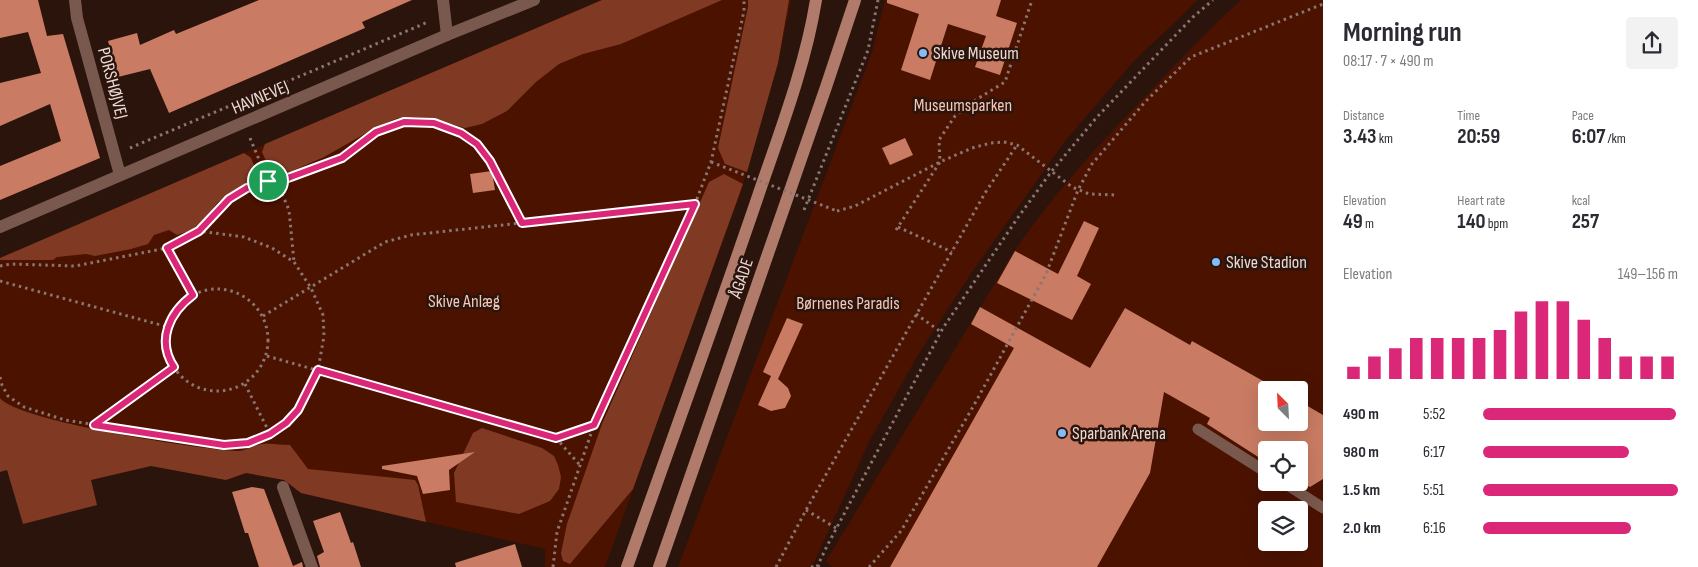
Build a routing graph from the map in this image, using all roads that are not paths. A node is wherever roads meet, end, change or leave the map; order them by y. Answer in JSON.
{"nodes":[{"id":1,"x":74,"y":0,"type":"edge"},
{"id":2,"x":443,"y":0,"type":"edge"},
{"id":3,"x":534,"y":0,"type":"edge"},
{"id":4,"x":816,"y":0,"type":"edge"},
{"id":5,"x":855,"y":0,"type":"edge"},
{"id":6,"x":447,"y":35,"type":"junction"},
{"id":7,"x":120,"y":175,"type":"junction"},
{"id":8,"x":0,"y":227,"type":"edge"},
{"id":9,"x":1198,"y":429,"type":"dead end"},
{"id":10,"x":1258,"y":467,"type":"edge"},
{"id":11,"x":283,"y":488,"type":"dead end"},
{"id":12,"x":1297,"y":491,"type":"edge"},
{"id":13,"x":1323,"y":508,"type":"edge"},
{"id":14,"x":312,"y":567,"type":"edge"},
{"id":15,"x":626,"y":567,"type":"edge"},
{"id":16,"x":659,"y":567,"type":"edge"}],
"edges":[{"from":1,"to":7,"type":"street","name":"PORSHØJVEJ"},
{"from":2,"to":6,"type":"street"},
{"from":3,"to":6,"type":"street","name":"HAVNEVEJ"},
{"from":4,"to":15,"type":"street","name":"ÅGADE"},
{"from":5,"to":16,"type":"street","name":"ÅGADE"},
{"from":6,"to":7,"type":"street","name":"HAVNEVEJ"},
{"from":7,"to":8,"type":"street","name":"HAVNEVEJ"},
{"from":9,"to":10,"type":"lane"},
{"from":11,"to":14,"type":"street"},
{"from":12,"to":13,"type":"lane"}]}
